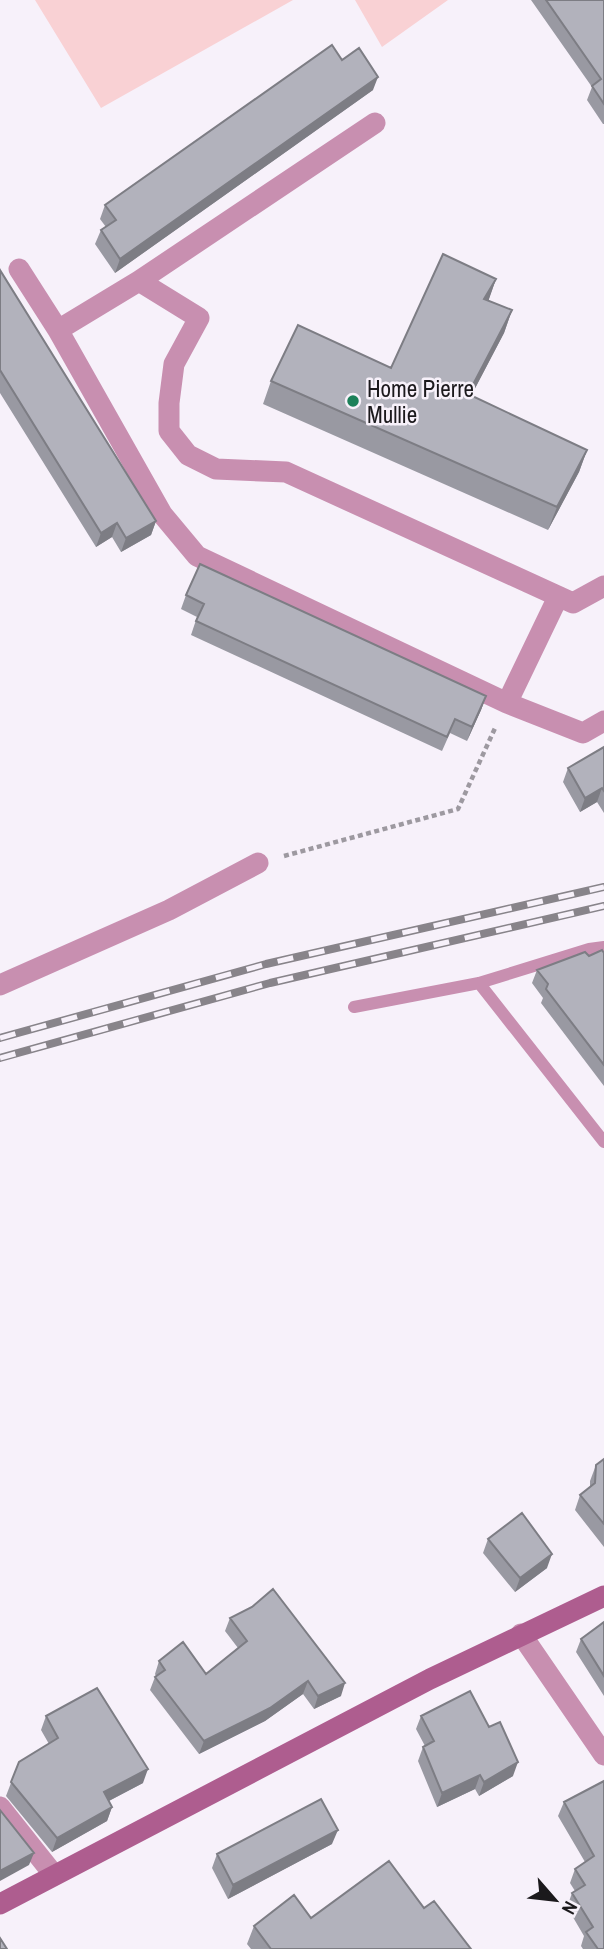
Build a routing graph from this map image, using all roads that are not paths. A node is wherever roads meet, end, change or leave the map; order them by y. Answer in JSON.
{"nodes":[{"id":1,"x":375,"y":123,"type":"dead end"},
{"id":2,"x":19,"y":269,"type":"dead end"},
{"id":3,"x":139,"y":281,"type":"junction"},
{"id":4,"x":58,"y":330,"type":"junction"},
{"id":5,"x":604,"y":586,"type":"edge"},
{"id":6,"x":558,"y":597,"type":"junction"},
{"id":7,"x":507,"y":703,"type":"junction"},
{"id":8,"x":604,"y":721,"type":"edge"},
{"id":9,"x":258,"y":863,"type":"road end"},
{"id":10,"x":604,"y":947,"type":"edge"},
{"id":11,"x":480,"y":983,"type":"junction"},
{"id":12,"x":0,"y":985,"type":"edge"},
{"id":13,"x":354,"y":1007,"type":"dead end"},
{"id":14,"x":604,"y":1142,"type":"edge"},
{"id":15,"x":604,"y":1596,"type":"edge"},
{"id":16,"x":521,"y":1634,"type":"junction"},
{"id":17,"x":604,"y":1755,"type":"edge"},
{"id":18,"x":0,"y":1807,"type":"edge"},
{"id":19,"x":54,"y":1875,"type":"junction"},
{"id":20,"x":0,"y":1904,"type":"edge"}],
"edges":[{"from":1,"to":3,"type":"street"},
{"from":2,"to":4,"type":"street"},
{"from":3,"to":4,"type":"street"},
{"from":3,"to":6,"type":"street"},
{"from":4,"to":7,"type":"street"},
{"from":5,"to":6,"type":"street"},
{"from":6,"to":7,"type":"street"},
{"from":7,"to":8,"type":"street"},
{"from":9,"to":12,"type":"street"},
{"from":10,"to":11,"type":"lane"},
{"from":11,"to":13,"type":"lane"},
{"from":11,"to":14,"type":"lane"},
{"from":15,"to":16,"type":"street"},
{"from":16,"to":17,"type":"street"},
{"from":16,"to":19,"type":"street"},
{"from":18,"to":19,"type":"street"},
{"from":19,"to":20,"type":"street"}]}
